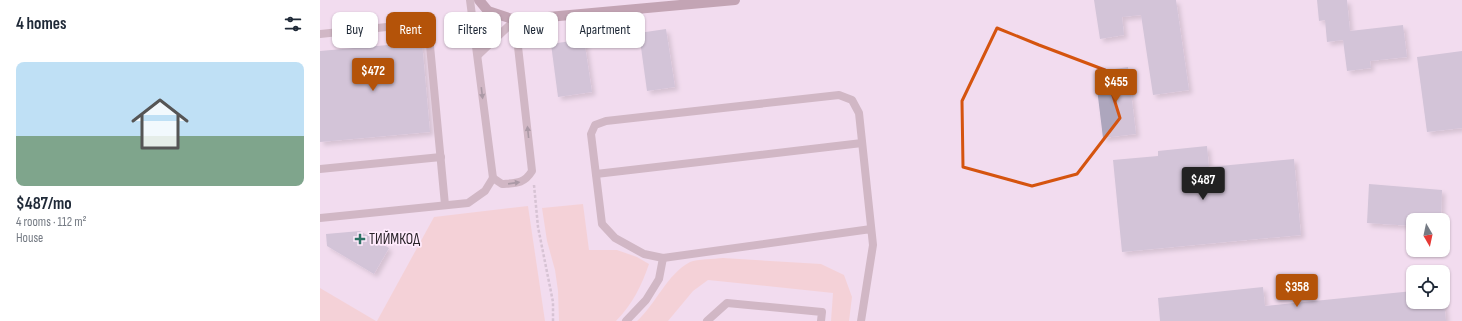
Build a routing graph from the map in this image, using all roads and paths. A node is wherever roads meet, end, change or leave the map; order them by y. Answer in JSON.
{"nodes":[{"id":1,"x":470,"y":0,"type":"edge"},
{"id":2,"x":479,"y":0,"type":"edge"},
{"id":3,"x":735,"y":0,"type":"edge"},
{"id":4,"x":558,"y":16,"type":"edge"},
{"id":5,"x":509,"y":18,"type":"edge"},
{"id":6,"x":509,"y":26,"type":"edge"},
{"id":7,"x":320,"y":34,"type":"edge"},
{"id":8,"x":518,"y":48,"type":"edge"},
{"id":9,"x":478,"y":55,"type":"junction"},
{"id":10,"x":862,"y":143,"type":"junction"},
{"id":11,"x":441,"y":157,"type":"junction"},
{"id":12,"x":320,"y":169,"type":"edge"},
{"id":13,"x":532,"y":171,"type":"junction"},
{"id":14,"x":596,"y":174,"type":"junction"},
{"id":15,"x":493,"y":178,"type":"junction"},
{"id":16,"x":446,"y":205,"type":"junction"},
{"id":17,"x":320,"y":218,"type":"edge"},
{"id":18,"x":871,"y":229,"type":"junction"},
{"id":19,"x":663,"y":258,"type":"junction"},
{"id":20,"x":553,"y":321,"type":"edge"},
{"id":21,"x":626,"y":321,"type":"edge"},
{"id":22,"x":707,"y":321,"type":"edge"},
{"id":23,"x":821,"y":321,"type":"edge"},
{"id":24,"x":861,"y":321,"type":"edge"}],
"edges":[{"from":1,"to":9,"type":"lane"},
{"from":2,"to":5,"type":"street"},
{"from":3,"to":4,"type":"street"},
{"from":6,"to":9,"type":"lane"},
{"from":7,"to":11,"type":"lane"},
{"from":13,"to":8,"type":"lane","one_way":true},
{"from":9,"to":15,"type":"lane","one_way":true},
{"from":10,"to":14,"type":"lane"},
{"from":10,"to":14,"type":"lane"},
{"from":10,"to":18,"type":"lane"},
{"from":11,"to":12,"type":"lane"},
{"from":11,"to":16,"type":"lane"},
{"from":15,"to":13,"type":"lane","one_way":true},
{"from":13,"to":20,"type":"path"},
{"from":14,"to":19,"type":"lane"},
{"from":15,"to":16,"type":"lane"},
{"from":16,"to":17,"type":"lane"},
{"from":18,"to":19,"type":"lane"},
{"from":18,"to":24,"type":"lane"},
{"from":19,"to":21,"type":"lane"},
{"from":22,"to":23,"type":"lane"}]}
